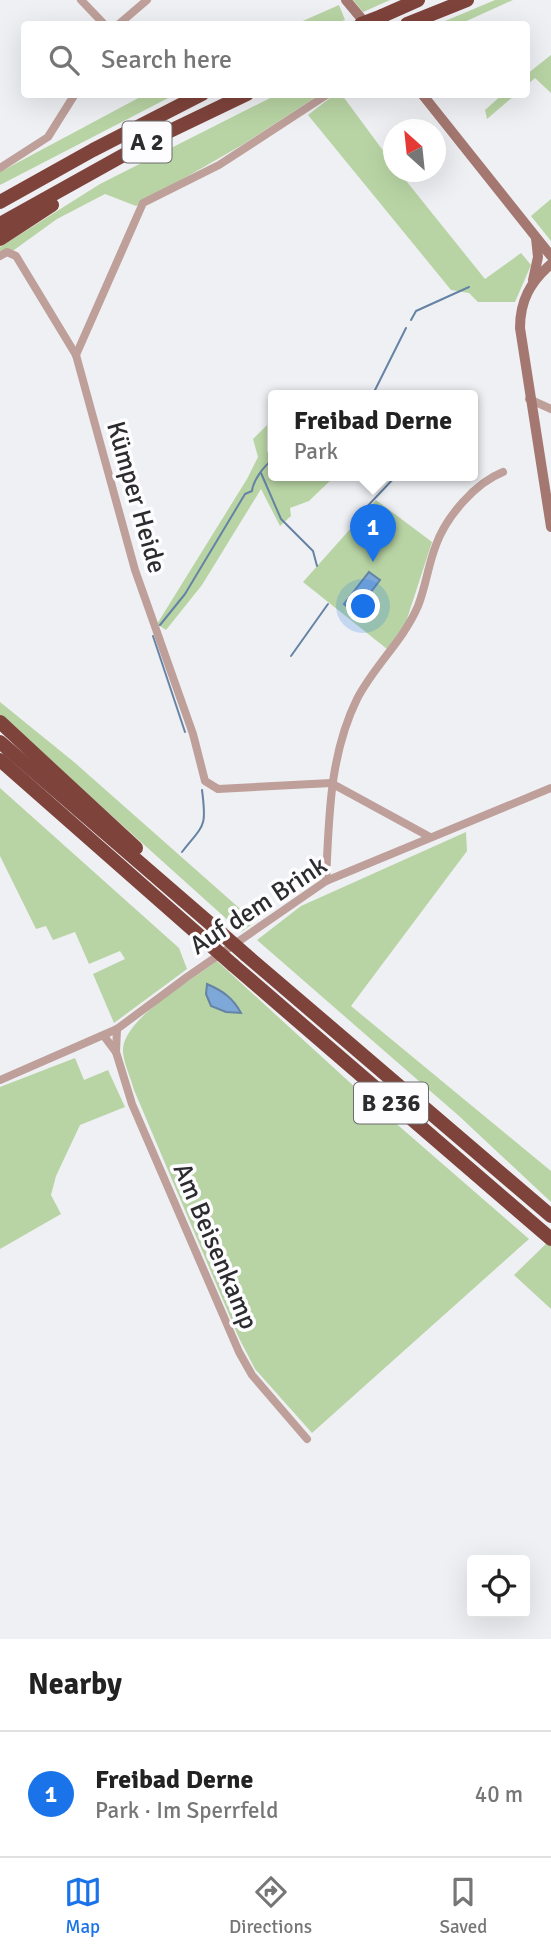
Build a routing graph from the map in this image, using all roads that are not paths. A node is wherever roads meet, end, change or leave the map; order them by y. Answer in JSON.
{"nodes":[{"id":1,"x":81,"y":0,"type":"edge"},
{"id":2,"x":146,"y":0,"type":"edge"},
{"id":3,"x":418,"y":0,"type":"edge"},
{"id":4,"x":467,"y":0,"type":"edge"},
{"id":5,"x":349,"y":4,"type":"edge"},
{"id":6,"x":101,"y":21,"type":"edge"},
{"id":7,"x":122,"y":21,"type":"edge"},
{"id":8,"x":362,"y":21,"type":"edge"},
{"id":9,"x":371,"y":21,"type":"edge"},
{"id":10,"x":414,"y":21,"type":"edge"},
{"id":11,"x":72,"y":98,"type":"edge"},
{"id":12,"x":194,"y":98,"type":"edge"},
{"id":13,"x":239,"y":98,"type":"edge"},
{"id":14,"x":322,"y":98,"type":"edge"},
{"id":15,"x":425,"y":98,"type":"edge"},
{"id":16,"x":0,"y":168,"type":"edge"},
{"id":17,"x":74,"y":181,"type":"junction"},
{"id":18,"x":22,"y":189,"type":"junction"},
{"id":19,"x":0,"y":194,"type":"edge"},
{"id":20,"x":0,"y":202,"type":"edge"},
{"id":21,"x":0,"y":224,"type":"edge"},
{"id":22,"x":0,"y":239,"type":"edge"},
{"id":23,"x":536,"y":239,"type":"junction"},
{"id":24,"x":0,"y":256,"type":"edge"},
{"id":25,"x":551,"y":256,"type":"edge"},
{"id":26,"x":551,"y":264,"type":"edge"},
{"id":27,"x":532,"y":283,"type":"junction"},
{"id":28,"x":76,"y":355,"type":"junction"},
{"id":29,"x":529,"y":399,"type":"junction"},
{"id":30,"x":551,"y":409,"type":"edge"},
{"id":31,"x":503,"y":472,"type":"dead end"},
{"id":32,"x":551,"y":527,"type":"edge"},
{"id":33,"x":0,"y":722,"type":"edge"},
{"id":34,"x":0,"y":742,"type":"edge"},
{"id":35,"x":0,"y":760,"type":"edge"},
{"id":36,"x":0,"y":772,"type":"edge"},
{"id":37,"x":331,"y":783,"type":"junction"},
{"id":38,"x":551,"y":788,"type":"edge"},
{"id":39,"x":57,"y":808,"type":"junction"},
{"id":40,"x":430,"y":837,"type":"junction"},
{"id":41,"x":326,"y":881,"type":"junction"},
{"id":42,"x":163,"y":882,"type":"junction"},
{"id":43,"x":117,"y":1029,"type":"junction"},
{"id":44,"x":104,"y":1036,"type":"junction"},
{"id":45,"x":116,"y":1052,"type":"junction"},
{"id":46,"x":0,"y":1080,"type":"edge"},
{"id":47,"x":551,"y":1216,"type":"edge"},
{"id":48,"x":551,"y":1239,"type":"edge"},
{"id":49,"x":307,"y":1439,"type":"dead end"}],
"edges":[{"from":1,"to":6,"type":"street"},
{"from":2,"to":7,"type":"street"},
{"from":3,"to":9,"type":"highway","bridge":true},
{"from":4,"to":10,"type":"highway"},
{"from":5,"to":8,"type":"main road"},
{"from":11,"to":16,"type":"street"},
{"from":12,"to":18,"type":"highway","number":"A 2"},
{"from":13,"to":17,"type":"highway","number":"A 2"},
{"from":14,"to":28,"type":"street"},
{"from":15,"to":23,"type":"main road"},
{"from":17,"to":21,"type":"highway","number":"A 2"},
{"from":17,"to":22,"type":"highway"},
{"from":18,"to":19,"type":"highway"},
{"from":18,"to":20,"type":"highway","number":"A 2"},
{"from":23,"to":25,"type":"main road"},
{"from":23,"to":27,"type":"main road"},
{"from":24,"to":28,"type":"street","name":"Kümper Heide"},
{"from":26,"to":27,"type":"main road"},
{"from":27,"to":29,"type":"main road"},
{"from":28,"to":37,"type":"street","name":"Kümper Heide"},
{"from":29,"to":30,"type":"street"},
{"from":29,"to":32,"type":"main road"},
{"from":31,"to":37,"type":"street"},
{"from":33,"to":42,"type":"highway"},
{"from":34,"to":42,"type":"highway","number":"B 236"},
{"from":35,"to":39,"type":"highway","number":"B 236"},
{"from":36,"to":39,"type":"highway"},
{"from":37,"to":40,"type":"street"},
{"from":37,"to":41,"type":"street"},
{"from":38,"to":40,"type":"street","name":"Auf dem Brink"},
{"from":39,"to":48,"type":"highway","number":"B 236","bridge":true},
{"from":40,"to":41,"type":"street","name":"Auf dem Brink"},
{"from":41,"to":43,"type":"street","name":"Auf dem Brink"},
{"from":42,"to":47,"type":"highway","number":"B 236","bridge":true},
{"from":43,"to":44,"type":"street","name":"Auf dem Brink"},
{"from":43,"to":45,"type":"street","name":"Am Beisenkamp"},
{"from":44,"to":45,"type":"street","name":"Am Beisenkamp"},
{"from":44,"to":46,"type":"street","name":"Auf dem Brink"},
{"from":45,"to":49,"type":"street","name":"Am Beisenkamp"}]}
